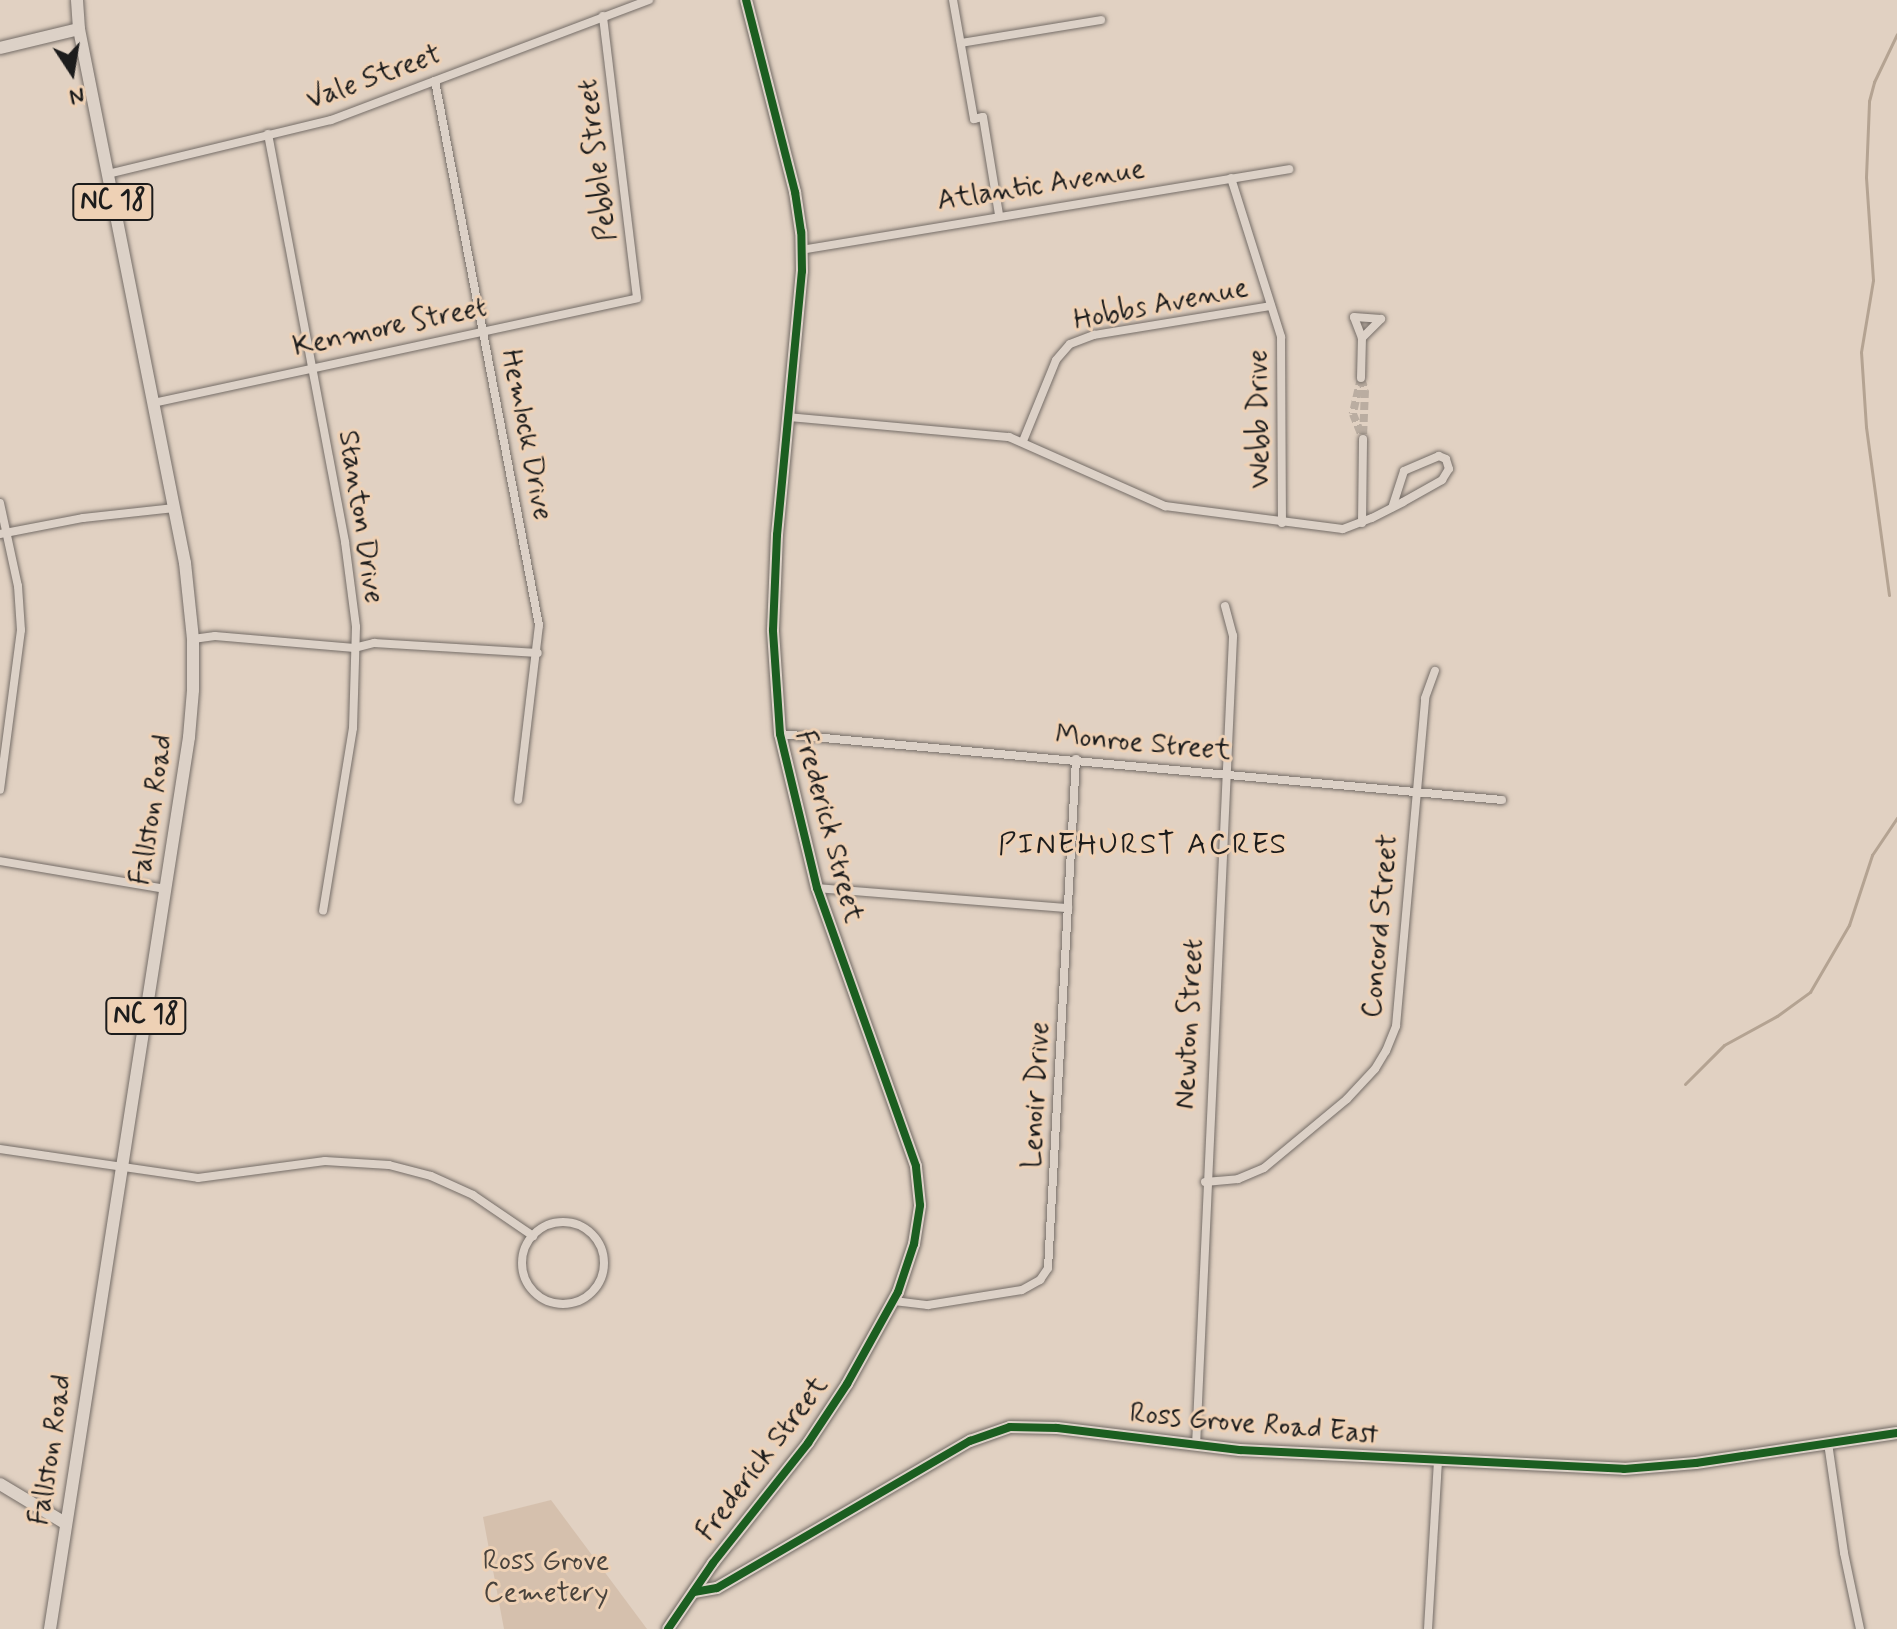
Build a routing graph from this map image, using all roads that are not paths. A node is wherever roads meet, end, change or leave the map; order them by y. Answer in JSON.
{"nodes":[{"id":1,"x":77,"y":0,"type":"edge"},
{"id":2,"x":649,"y":0,"type":"edge"},
{"id":3,"x":746,"y":0,"type":"edge"},
{"id":4,"x":953,"y":0,"type":"edge"},
{"id":5,"x":603,"y":16,"type":"junction"},
{"id":6,"x":1101,"y":20,"type":"dead end"},
{"id":7,"x":79,"y":29,"type":"junction"},
{"id":8,"x":961,"y":43,"type":"junction"},
{"id":9,"x":0,"y":48,"type":"edge"},
{"id":10,"x":435,"y":81,"type":"junction"},
{"id":11,"x":268,"y":134,"type":"junction"},
{"id":12,"x":1289,"y":169,"type":"dead end"},
{"id":13,"x":108,"y":174,"type":"junction"},
{"id":14,"x":1231,"y":178,"type":"junction"},
{"id":15,"x":999,"y":215,"type":"junction"},
{"id":16,"x":801,"y":250,"type":"junction"},
{"id":17,"x":637,"y":298,"type":"joint"},
{"id":18,"x":1271,"y":306,"type":"junction"},
{"id":19,"x":483,"y":330,"type":"junction"},
{"id":20,"x":1362,"y":338,"type":"dead end"},
{"id":21,"x":312,"y":366,"type":"junction"},
{"id":22,"x":1361,"y":378,"type":"tunnel mouth"},
{"id":23,"x":153,"y":403,"type":"junction"},
{"id":24,"x":788,"y":417,"type":"junction"},
{"id":25,"x":1363,"y":439,"type":"tunnel mouth"},
{"id":26,"x":1023,"y":441,"type":"junction"},
{"id":27,"x":0,"y":503,"type":"edge"},
{"id":28,"x":1392,"y":507,"type":"junction"},
{"id":29,"x":174,"y":508,"type":"junction"},
{"id":30,"x":1282,"y":523,"type":"junction"},
{"id":31,"x":1362,"y":523,"type":"junction"},
{"id":32,"x":3,"y":533,"type":"edge"},
{"id":33,"x":1225,"y":606,"type":"dead end"},
{"id":34,"x":193,"y":639,"type":"junction"},
{"id":35,"x":354,"y":648,"type":"junction"},
{"id":36,"x":538,"y":653,"type":"junction"},
{"id":37,"x":1435,"y":671,"type":"dead end"},
{"id":38,"x":780,"y":734,"type":"junction"},
{"id":39,"x":1076,"y":759,"type":"junction"},
{"id":40,"x":1224,"y":773,"type":"junction"},
{"id":41,"x":0,"y":790,"type":"edge"},
{"id":42,"x":1415,"y":792,"type":"junction"},
{"id":43,"x":518,"y":800,"type":"dead end"},
{"id":44,"x":1502,"y":800,"type":"dead end"},
{"id":45,"x":0,"y":861,"type":"edge"},
{"id":46,"x":817,"y":888,"type":"junction"},
{"id":47,"x":165,"y":889,"type":"junction"},
{"id":48,"x":1068,"y":908,"type":"junction"},
{"id":49,"x":323,"y":911,"type":"dead end"},
{"id":50,"x":0,"y":1149,"type":"edge"},
{"id":51,"x":122,"y":1169,"type":"junction"},
{"id":52,"x":1205,"y":1182,"type":"junction"},
{"id":53,"x":533,"y":1236,"type":"junction"},
{"id":54,"x":894,"y":1301,"type":"junction"},
{"id":55,"x":1897,"y":1433,"type":"edge"},
{"id":56,"x":1828,"y":1443,"type":"junction"},
{"id":57,"x":1196,"y":1446,"type":"junction"},
{"id":58,"x":1438,"y":1460,"type":"junction"},
{"id":59,"x":0,"y":1484,"type":"edge"},
{"id":60,"x":65,"y":1523,"type":"junction"},
{"id":61,"x":694,"y":1592,"type":"junction"},
{"id":62,"x":50,"y":1629,"type":"edge"},
{"id":63,"x":668,"y":1629,"type":"edge"},
{"id":64,"x":1428,"y":1629,"type":"edge"},
{"id":65,"x":1860,"y":1629,"type":"edge"}],
"edges":[{"from":1,"to":7,"type":"street","name":"Fallston Road","number":"NC 18"},
{"from":2,"to":5,"type":"street","name":"Vale Street"},
{"from":3,"to":16,"type":"street","name":"Frederick Street"},
{"from":4,"to":8,"type":"street"},
{"from":5,"to":10,"type":"street","name":"Vale Street"},
{"from":5,"to":17,"type":"street","name":"Pebble Street"},
{"from":6,"to":8,"type":"street"},
{"from":7,"to":9,"type":"street"},
{"from":7,"to":13,"type":"street","name":"Fallston Road","number":"NC 18"},
{"from":8,"to":15,"type":"street"},
{"from":10,"to":11,"type":"street","name":"Vale Street"},
{"from":10,"to":19,"type":"street","name":"Hemlock Drive"},
{"from":11,"to":13,"type":"street","name":"Vale Street"},
{"from":11,"to":21,"type":"street","name":"Stanton Drive"},
{"from":12,"to":14,"type":"street","name":"Atlantic Avenue"},
{"from":13,"to":23,"type":"street","name":"Fallston Road","number":"NC 18"},
{"from":14,"to":15,"type":"street","name":"Atlantic Avenue"},
{"from":14,"to":18,"type":"street","name":"Webb Drive"},
{"from":15,"to":16,"type":"street","name":"Atlantic Avenue"},
{"from":16,"to":24,"type":"street","name":"Frederick Street"},
{"from":17,"to":19,"type":"street","name":"Kenmore Street"},
{"from":18,"to":26,"type":"street","name":"Hobbs Avenue"},
{"from":18,"to":30,"type":"street","name":"Webb Drive"},
{"from":19,"to":21,"type":"street","name":"Kenmore Street"},
{"from":19,"to":36,"type":"street","name":"Hemlock Drive"},
{"from":20,"to":22,"type":"street"},
{"from":21,"to":23,"type":"street","name":"Kenmore Street"},
{"from":21,"to":35,"type":"street","name":"Stanton Drive"},
{"from":23,"to":29,"type":"street","name":"Fallston Road","number":"NC 18"},
{"from":24,"to":26,"type":"street"},
{"from":24,"to":38,"type":"street","name":"Frederick Street"},
{"from":25,"to":31,"type":"street"},
{"from":26,"to":30,"type":"street"},
{"from":27,"to":32,"type":"street"},
{"from":28,"to":28,"type":"street"},
{"from":28,"to":31,"type":"street"},
{"from":29,"to":32,"type":"street"},
{"from":29,"to":34,"type":"street","name":"Fallston Road","number":"NC 18"},
{"from":30,"to":31,"type":"street"},
{"from":32,"to":41,"type":"street"},
{"from":33,"to":40,"type":"street","name":"Newton Street"},
{"from":34,"to":35,"type":"street"},
{"from":34,"to":47,"type":"street","name":"Fallston Road","number":"NC 18"},
{"from":35,"to":36,"type":"street"},
{"from":35,"to":49,"type":"street","name":"Stanton Drive"},
{"from":36,"to":43,"type":"street","name":"Hemlock Drive"},
{"from":37,"to":42,"type":"street","name":"Concord Street"},
{"from":38,"to":39,"type":"street","name":"Monroe Street"},
{"from":38,"to":46,"type":"street","name":"Frederick Street"},
{"from":39,"to":40,"type":"street","name":"Monroe Street"},
{"from":39,"to":48,"type":"street","name":"Lenoir Drive"},
{"from":40,"to":42,"type":"street","name":"Monroe Street"},
{"from":40,"to":52,"type":"street","name":"Newton Street"},
{"from":42,"to":44,"type":"street","name":"Monroe Street"},
{"from":42,"to":52,"type":"street","name":"Concord Street"},
{"from":45,"to":47,"type":"street"},
{"from":46,"to":48,"type":"street"},
{"from":46,"to":54,"type":"street","name":"Frederick Street"},
{"from":47,"to":51,"type":"street","name":"Fallston Road","number":"NC 18"},
{"from":48,"to":54,"type":"street","name":"Lenoir Drive"},
{"from":50,"to":51,"type":"street"},
{"from":51,"to":53,"type":"street"},
{"from":51,"to":60,"type":"street","name":"Fallston Road","number":"NC 18"},
{"from":52,"to":57,"type":"street","name":"Newton Street"},
{"from":53,"to":53,"type":"street"},
{"from":54,"to":61,"type":"street","name":"Frederick Street"},
{"from":55,"to":56,"type":"street","name":"Ross Grove Road East"},
{"from":56,"to":58,"type":"street","name":"Ross Grove Road East"},
{"from":56,"to":65,"type":"street"},
{"from":57,"to":58,"type":"street","name":"Ross Grove Road East"},
{"from":57,"to":61,"type":"street","name":"Ross Grove Road East"},
{"from":58,"to":64,"type":"street"},
{"from":59,"to":60,"type":"street"},
{"from":60,"to":62,"type":"street","name":"Fallston Road","number":"NC 18"},
{"from":61,"to":63,"type":"street"}]}
